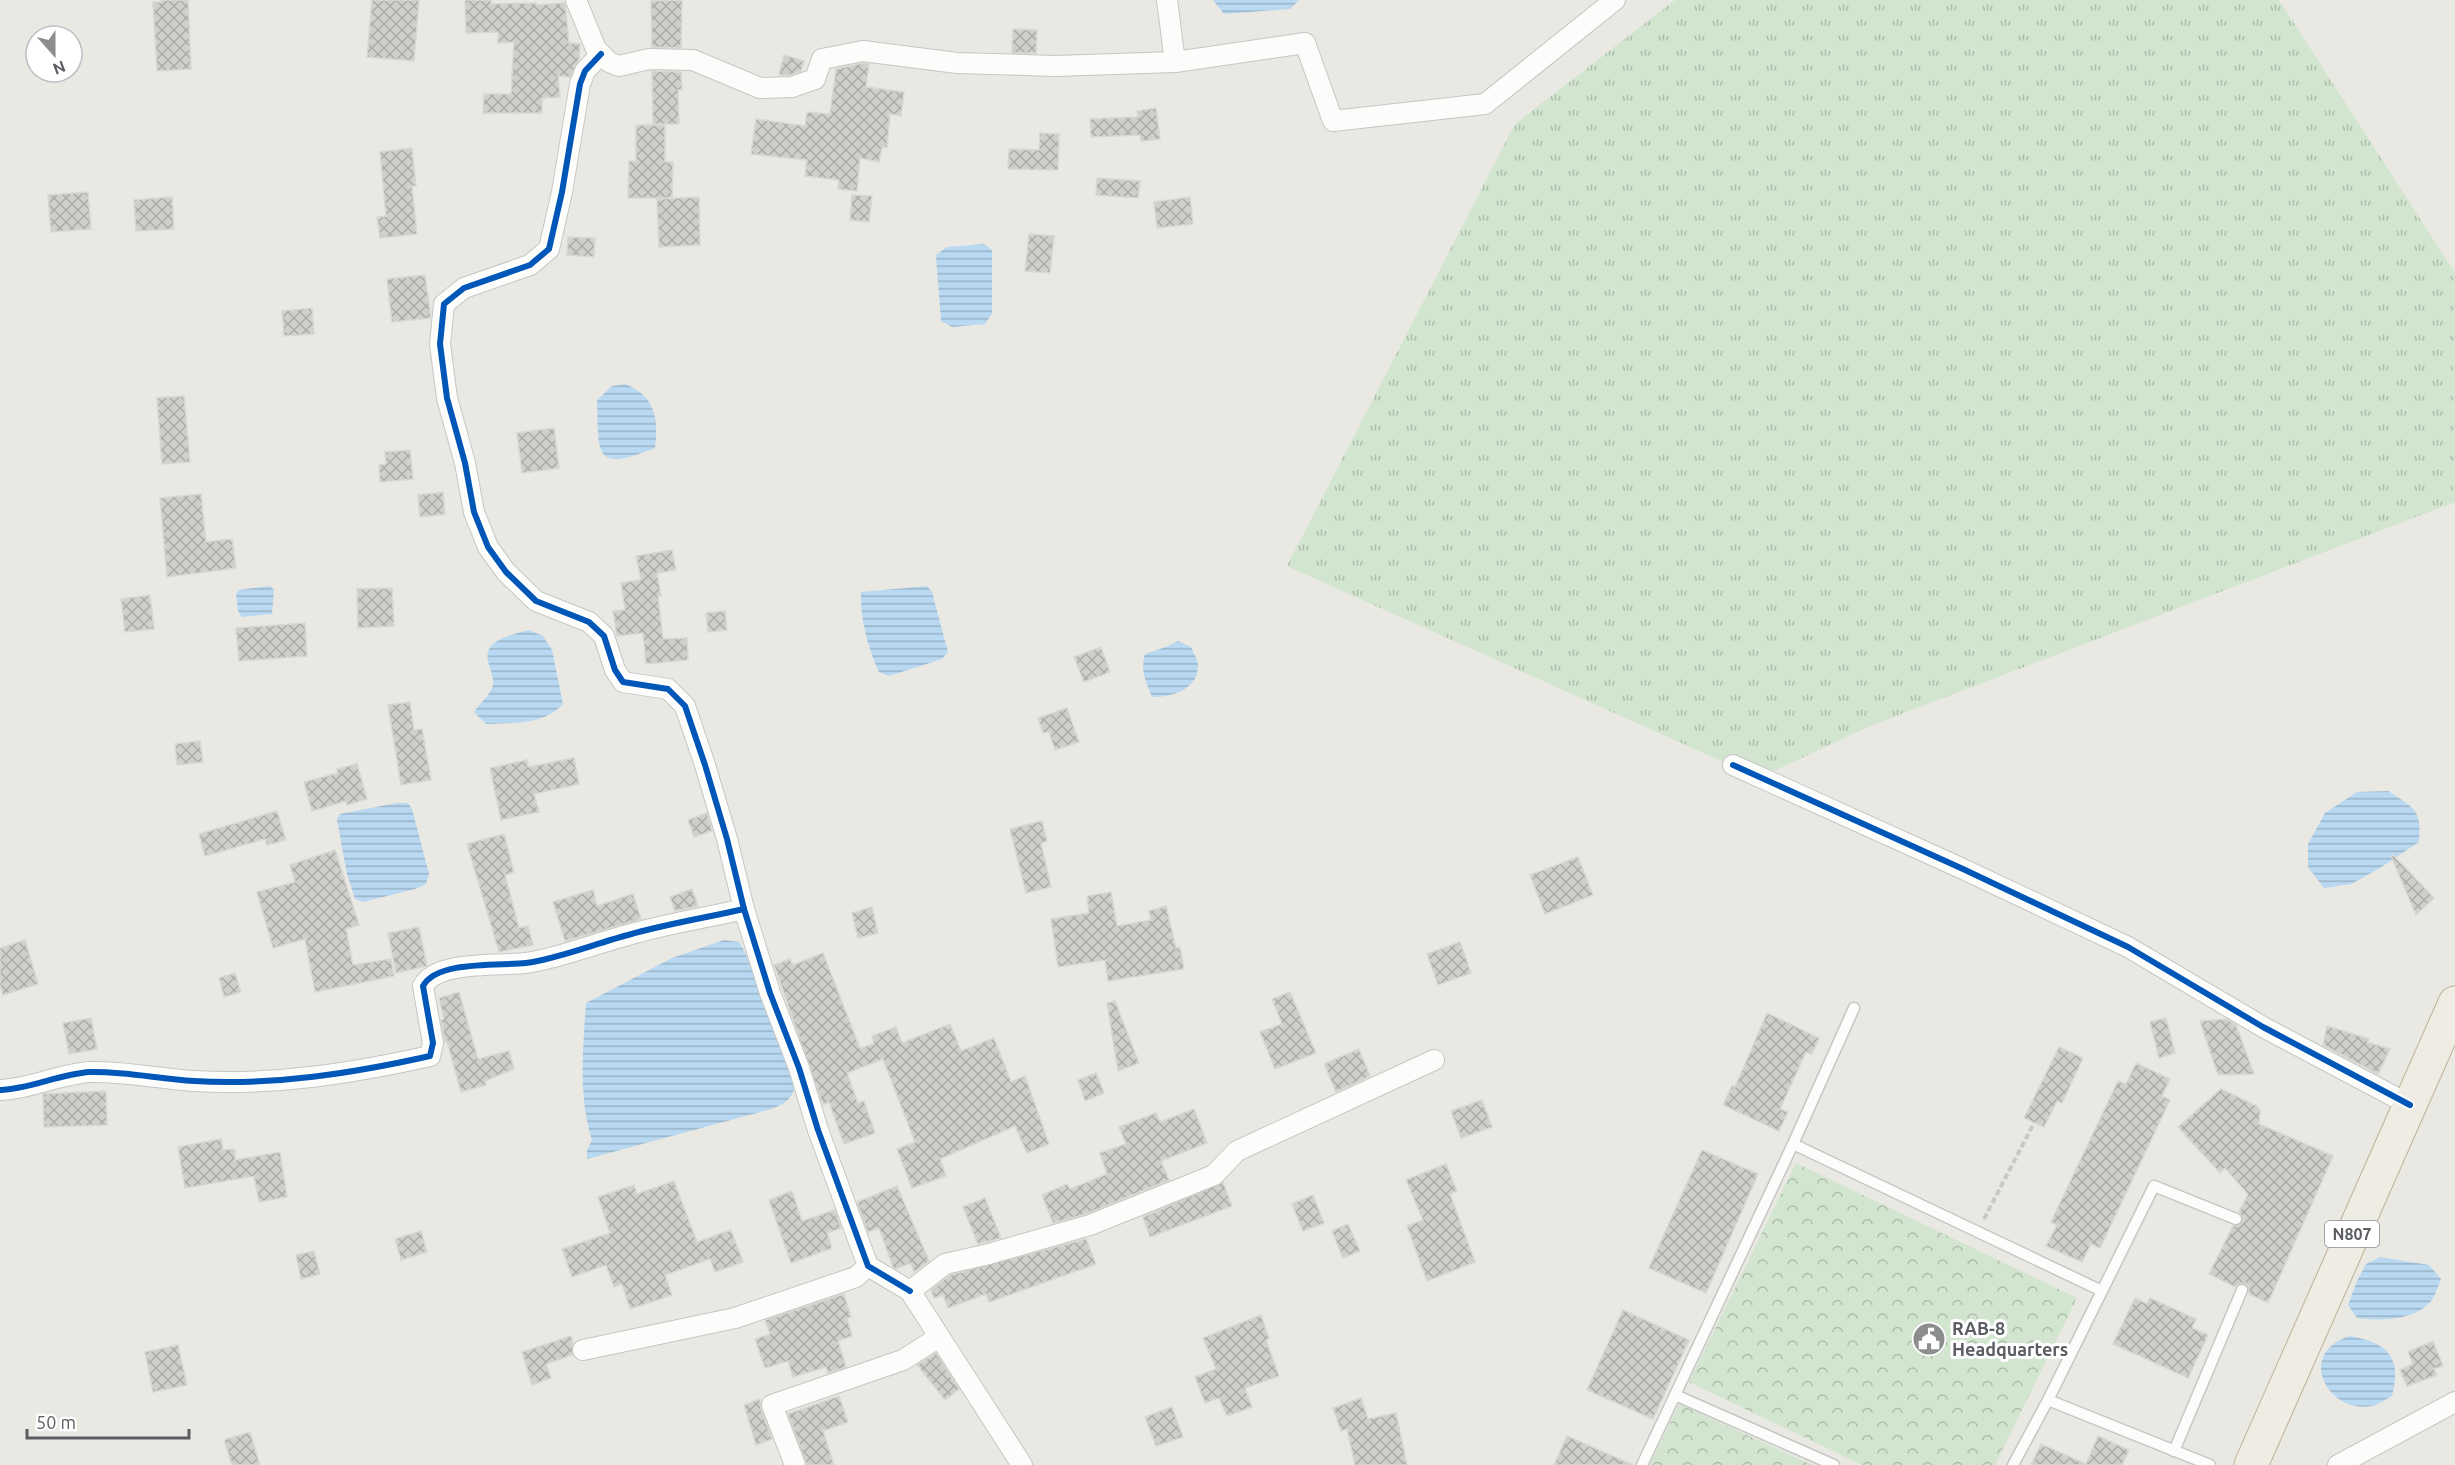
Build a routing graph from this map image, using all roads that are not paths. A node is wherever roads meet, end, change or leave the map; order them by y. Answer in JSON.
{"nodes":[{"id":1,"x":576,"y":0,"type":"edge"},
{"id":2,"x":1167,"y":0,"type":"edge"},
{"id":3,"x":1615,"y":0,"type":"edge"},
{"id":4,"x":601,"y":54,"type":"junction"},
{"id":5,"x":1175,"y":62,"type":"junction"},
{"id":6,"x":1733,"y":765,"type":"dead end"},
{"id":7,"x":744,"y":909,"type":"junction"},
{"id":8,"x":2455,"y":1004,"type":"edge"},
{"id":9,"x":1854,"y":1008,"type":"dead end"},
{"id":10,"x":2448,"y":1032,"type":"edge"},
{"id":11,"x":1434,"y":1060,"type":"dead end"},
{"id":12,"x":0,"y":1090,"type":"edge"},
{"id":13,"x":2410,"y":1105,"type":"junction"},
{"id":14,"x":1793,"y":1144,"type":"junction"},
{"id":15,"x":2236,"y":1219,"type":"dead end"},
{"id":16,"x":868,"y":1266,"type":"junction"},
{"id":17,"x":2242,"y":1290,"type":"dead end"},
{"id":18,"x":910,"y":1291,"type":"junction"},
{"id":19,"x":2102,"y":1291,"type":"junction"},
{"id":20,"x":939,"y":1337,"type":"junction"},
{"id":21,"x":583,"y":1350,"type":"dead end"},
{"id":22,"x":1675,"y":1395,"type":"junction"},
{"id":23,"x":2048,"y":1400,"type":"junction"},
{"id":24,"x":2455,"y":1402,"type":"edge"},
{"id":25,"x":2174,"y":1450,"type":"junction"},
{"id":26,"x":795,"y":1465,"type":"edge"},
{"id":27,"x":1022,"y":1465,"type":"edge"},
{"id":28,"x":1642,"y":1465,"type":"edge"},
{"id":29,"x":1834,"y":1465,"type":"edge"},
{"id":30,"x":2013,"y":1465,"type":"edge"},
{"id":31,"x":2210,"y":1465,"type":"edge"},
{"id":32,"x":2251,"y":1465,"type":"edge"},
{"id":33,"x":2338,"y":1465,"type":"edge"}],
"edges":[{"from":1,"to":4,"type":"street"},
{"from":2,"to":5,"type":"street"},
{"from":3,"to":5,"type":"street"},
{"from":4,"to":5,"type":"street"},
{"from":4,"to":7,"type":"street"},
{"from":6,"to":13,"type":"street"},
{"from":7,"to":12,"type":"street"},
{"from":7,"to":16,"type":"street"},
{"from":8,"to":10,"type":"highway","number":"N807"},
{"from":9,"to":14,"type":"lane"},
{"from":10,"to":13,"type":"highway","number":"N807"},
{"from":11,"to":18,"type":"street"},
{"from":13,"to":32,"type":"highway","number":"N807"},
{"from":14,"to":19,"type":"lane"},
{"from":14,"to":22,"type":"lane"},
{"from":15,"to":19,"type":"lane"},
{"from":16,"to":18,"type":"street"},
{"from":16,"to":21,"type":"street"},
{"from":17,"to":25,"type":"lane"},
{"from":18,"to":20,"type":"street"},
{"from":19,"to":23,"type":"lane"},
{"from":20,"to":26,"type":"street"},
{"from":20,"to":27,"type":"street"},
{"from":22,"to":28,"type":"lane"},
{"from":22,"to":29,"type":"lane"},
{"from":23,"to":25,"type":"lane"},
{"from":23,"to":30,"type":"lane"},
{"from":24,"to":33,"type":"street"},
{"from":25,"to":31,"type":"lane"}]}
